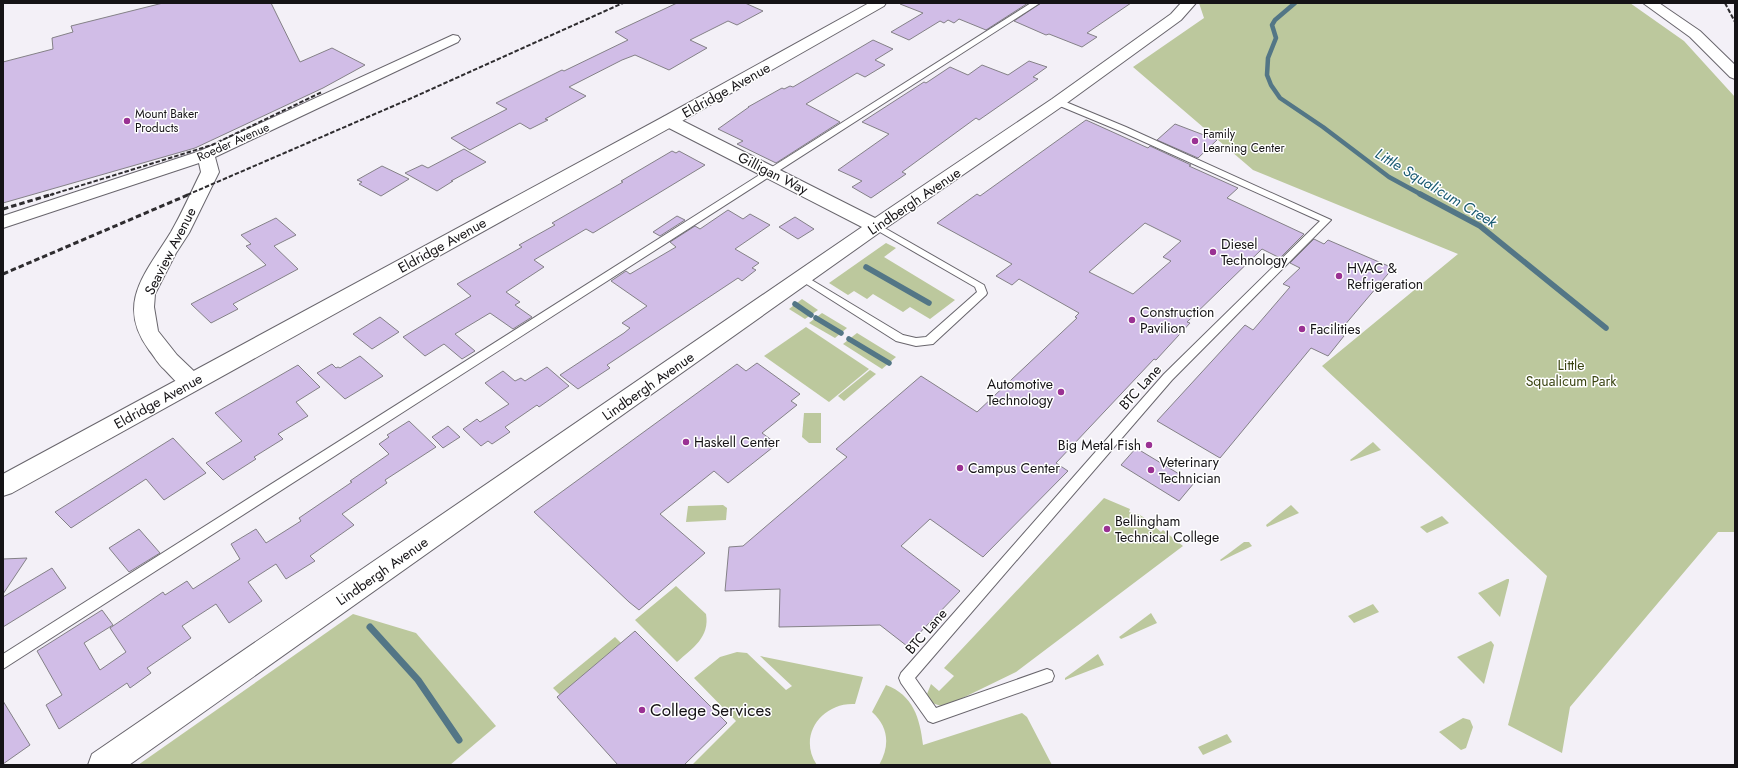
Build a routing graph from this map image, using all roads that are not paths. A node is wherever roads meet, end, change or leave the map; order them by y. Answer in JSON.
{"nodes":[{"id":1,"x":879,"y":3,"type":"edge"},
{"id":2,"x":1036,"y":3,"type":"edge"},
{"id":3,"x":1189,"y":3,"type":"edge"},
{"id":4,"x":1650,"y":3,"type":"edge"},
{"id":5,"x":453,"y":39,"type":"dead end"},
{"id":6,"x":1735,"y":74,"type":"edge"},
{"id":7,"x":1058,"y":102,"type":"junction"},
{"id":8,"x":669,"y":121,"type":"junction"},
{"id":9,"x":206,"y":156,"type":"junction"},
{"id":10,"x":772,"y":172,"type":"junction"},
{"id":11,"x":3,"y":222,"type":"edge"},
{"id":12,"x":876,"y":226,"type":"junction"},
{"id":13,"x":802,"y":278,"type":"junction"},
{"id":14,"x":191,"y":382,"type":"junction"},
{"id":15,"x":3,"y":486,"type":"edge"},
{"id":16,"x":3,"y":662,"type":"edge"},
{"id":17,"x":1047,"y":676,"type":"dead end"},
{"id":18,"x":103,"y":765,"type":"edge"}],
"edges":[{"from":1,"to":8,"type":"street","name":"Eldridge Avenue"},
{"from":2,"to":10,"type":"lane"},
{"from":3,"to":7,"type":"street","name":"Lindbergh Avenue"},
{"from":4,"to":6,"type":"street"},
{"from":5,"to":9,"type":"street","name":"Roeder Avenue"},
{"from":7,"to":12,"type":"street","name":"Lindbergh Avenue"},
{"from":7,"to":17,"type":"lane","name":"BTC Lane"},
{"from":8,"to":10,"type":"street","name":"Gilligan Way"},
{"from":8,"to":14,"type":"street","name":"Eldridge Avenue"},
{"from":9,"to":11,"type":"street","name":"Roeder Avenue"},
{"from":9,"to":14,"type":"street","name":"Seaview Avenue"},
{"from":10,"to":12,"type":"street","name":"Gilligan Way"},
{"from":10,"to":16,"type":"lane"},
{"from":12,"to":13,"type":"street","name":"Lindbergh Avenue"},
{"from":12,"to":13,"type":"lane"},
{"from":13,"to":18,"type":"street","name":"Lindbergh Avenue"},
{"from":14,"to":15,"type":"street","name":"Eldridge Avenue"}]}
